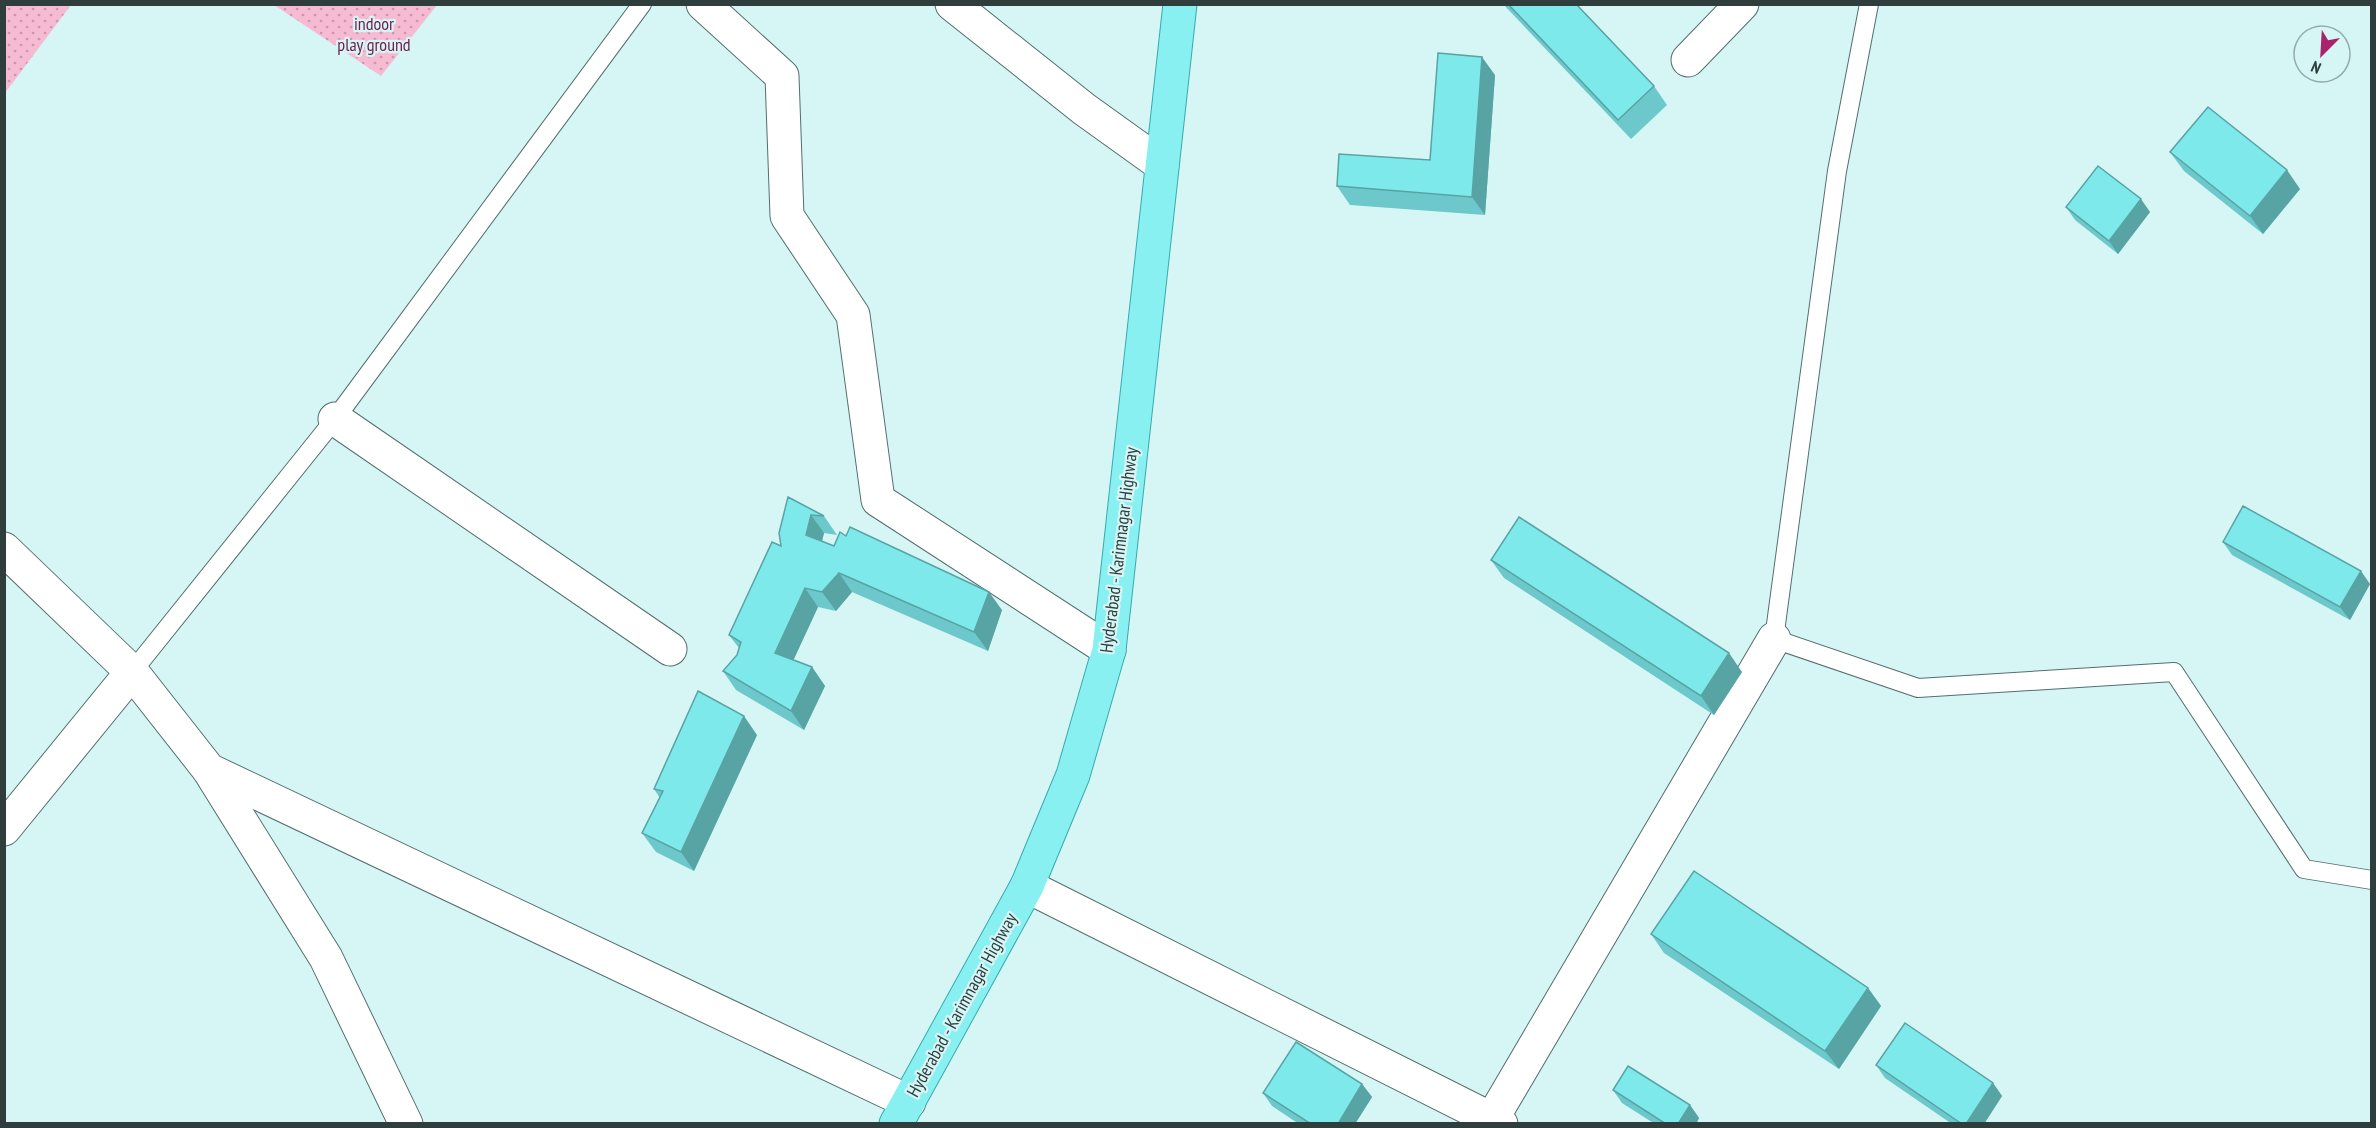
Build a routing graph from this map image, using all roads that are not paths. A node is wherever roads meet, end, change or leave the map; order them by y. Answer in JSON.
{"nodes":[{"id":1,"x":642,"y":4,"type":"edge"},
{"id":2,"x":703,"y":4,"type":"edge"},
{"id":3,"x":952,"y":4,"type":"edge"},
{"id":4,"x":1180,"y":4,"type":"edge"},
{"id":5,"x":1742,"y":4,"type":"edge"},
{"id":6,"x":1869,"y":4,"type":"edge"},
{"id":7,"x":1688,"y":60,"type":"dead end"},
{"id":8,"x":1162,"y":165,"type":"junction"},
{"id":9,"x":335,"y":418,"type":"junction"},
{"id":10,"x":4,"y":549,"type":"edge"},
{"id":11,"x":1774,"y":639,"type":"junction"},
{"id":12,"x":670,"y":650,"type":"dead end"},
{"id":13,"x":1109,"y":650,"type":"junction"},
{"id":14,"x":132,"y":672,"type":"junction"},
{"id":15,"x":209,"y":770,"type":"junction"},
{"id":16,"x":4,"y":829,"type":"edge"},
{"id":17,"x":2372,"y":880,"type":"edge"},
{"id":18,"x":1027,"y":886,"type":"junction"},
{"id":19,"x":903,"y":1113,"type":"edge"},
{"id":20,"x":1494,"y":1122,"type":"edge"},
{"id":21,"x":406,"y":1124,"type":"edge"}],
"edges":[{"from":1,"to":9,"type":"lane"},
{"from":2,"to":13,"type":"street"},
{"from":3,"to":8,"type":"street"},
{"from":4,"to":8,"type":"main road","name":"Hyderabad - Karimnagar Highway"},
{"from":5,"to":7,"type":"street"},
{"from":6,"to":11,"type":"lane"},
{"from":8,"to":13,"type":"main road","name":"Hyderabad - Karimnagar Highway"},
{"from":9,"to":12,"type":"street"},
{"from":9,"to":14,"type":"lane"},
{"from":10,"to":14,"type":"street"},
{"from":11,"to":17,"type":"lane"},
{"from":11,"to":20,"type":"street"},
{"from":13,"to":18,"type":"main road","name":"Hyderabad - Karimnagar Highway"},
{"from":14,"to":15,"type":"street"},
{"from":14,"to":16,"type":"street"},
{"from":15,"to":19,"type":"street"},
{"from":15,"to":21,"type":"street"},
{"from":18,"to":19,"type":"main road","name":"Hyderabad - Karimnagar Highway"},
{"from":18,"to":20,"type":"street"}]}
